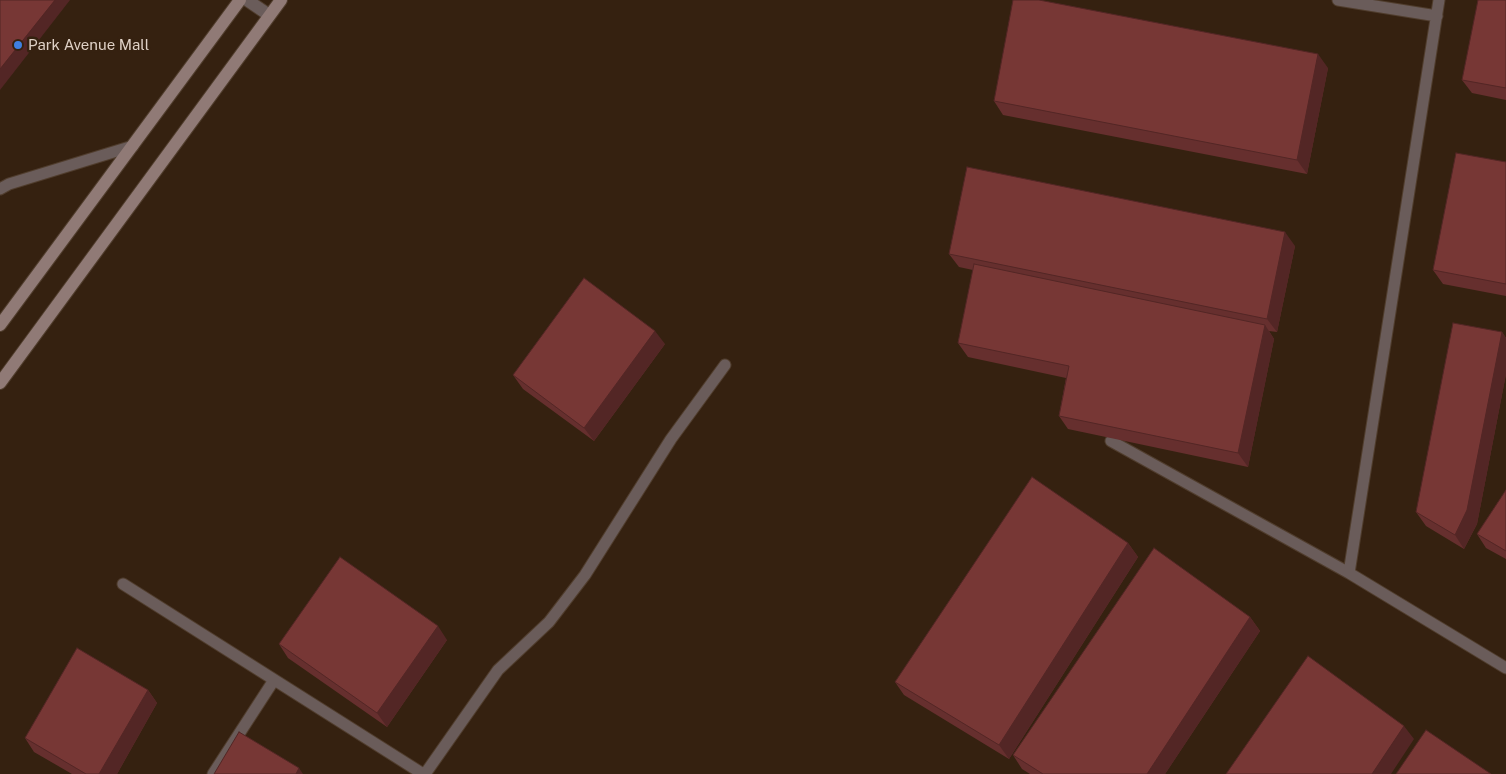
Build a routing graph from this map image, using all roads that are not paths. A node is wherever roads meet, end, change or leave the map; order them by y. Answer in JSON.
{"nodes":[{"id":1,"x":240,"y":0,"type":"edge"},
{"id":2,"x":247,"y":0,"type":"edge"},
{"id":3,"x":281,"y":0,"type":"edge"},
{"id":4,"x":1338,"y":0,"type":"edge"},
{"id":5,"x":1439,"y":0,"type":"edge"},
{"id":6,"x":1377,"y":3,"type":"edge"},
{"id":7,"x":270,"y":15,"type":"junction"},
{"id":8,"x":1437,"y":16,"type":"junction"},
{"id":9,"x":133,"y":146,"type":"junction"},
{"id":10,"x":0,"y":189,"type":"edge"},
{"id":11,"x":0,"y":325,"type":"edge"},
{"id":12,"x":725,"y":366,"type":"dead end"},
{"id":13,"x":0,"y":383,"type":"edge"},
{"id":14,"x":1111,"y":441,"type":"edge"},
{"id":15,"x":1349,"y":572,"type":"junction"},
{"id":16,"x":123,"y":584,"type":"dead end"},
{"id":17,"x":1506,"y":668,"type":"edge"},
{"id":18,"x":274,"y":680,"type":"junction"},
{"id":19,"x":213,"y":774,"type":"edge"},
{"id":20,"x":424,"y":774,"type":"edge"}],
"edges":[{"from":1,"to":9,"type":"main road"},
{"from":2,"to":7,"type":"street"},
{"from":3,"to":7,"type":"main road"},
{"from":4,"to":6,"type":"lane"},
{"from":5,"to":8,"type":"lane"},
{"from":6,"to":8,"type":"lane"},
{"from":7,"to":13,"type":"main road"},
{"from":8,"to":15,"type":"lane"},
{"from":9,"to":10,"type":"lane"},
{"from":9,"to":11,"type":"main road"},
{"from":12,"to":20,"type":"lane"},
{"from":14,"to":15,"type":"lane"},
{"from":15,"to":17,"type":"lane"},
{"from":16,"to":18,"type":"lane"},
{"from":18,"to":19,"type":"lane"},
{"from":18,"to":20,"type":"lane"}]}
